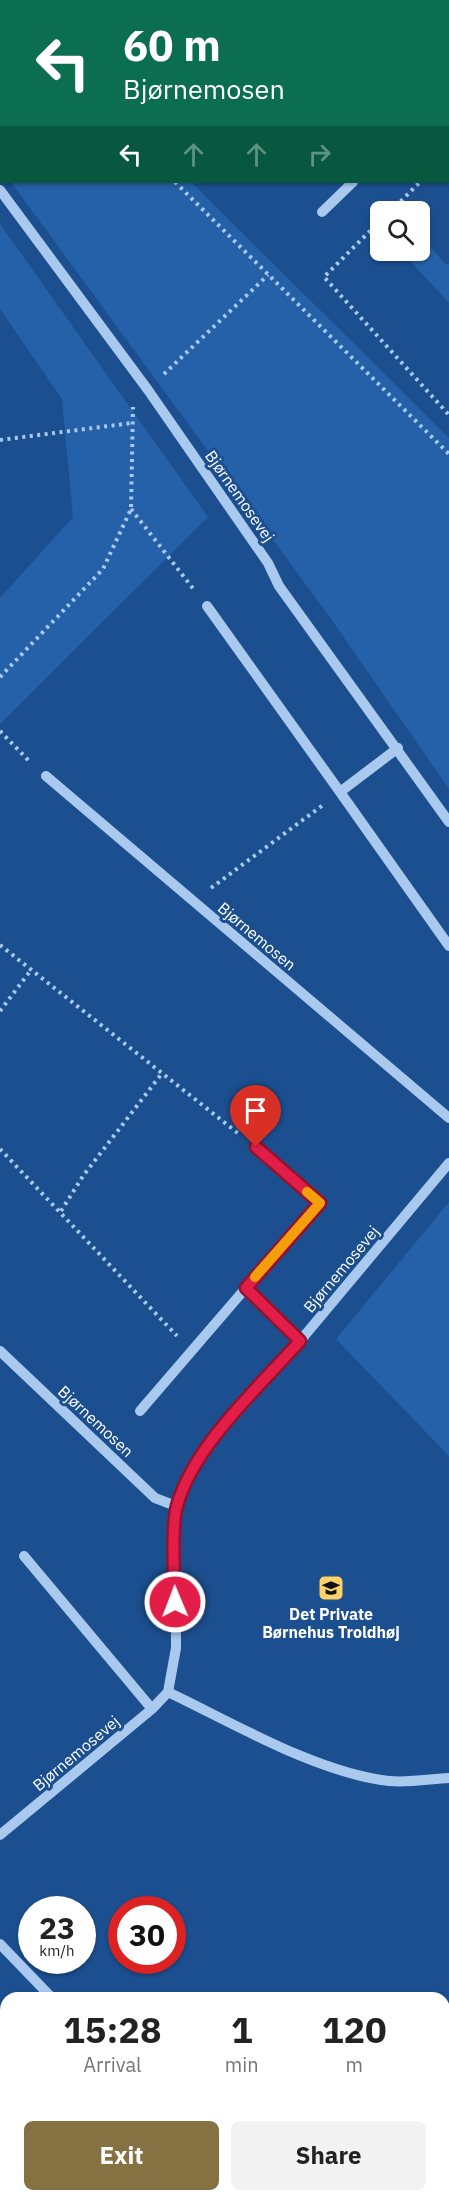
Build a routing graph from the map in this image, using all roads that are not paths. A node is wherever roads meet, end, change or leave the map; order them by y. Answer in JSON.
{"nodes":[{"id":1,"x":352,"y":183,"type":"edge"},
{"id":2,"x":0,"y":190,"type":"edge"},
{"id":3,"x":322,"y":212,"type":"dead end"},
{"id":4,"x":207,"y":606,"type":"road end"},
{"id":5,"x":398,"y":748,"type":"junction"},
{"id":6,"x":46,"y":776,"type":"road end"},
{"id":7,"x":340,"y":792,"type":"junction"},
{"id":8,"x":449,"y":822,"type":"edge"},
{"id":9,"x":449,"y":946,"type":"edge"},
{"id":10,"x":449,"y":1118,"type":"edge"},
{"id":11,"x":256,"y":1147,"type":"road end"},
{"id":12,"x":449,"y":1163,"type":"edge"},
{"id":13,"x":246,"y":1288,"type":"junction"},
{"id":14,"x":300,"y":1341,"type":"junction"},
{"id":15,"x":0,"y":1351,"type":"edge"},
{"id":16,"x":140,"y":1411,"type":"dead end"},
{"id":17,"x":176,"y":1506,"type":"junction"},
{"id":18,"x":24,"y":1556,"type":"dead end"},
{"id":19,"x":168,"y":1692,"type":"junction"},
{"id":20,"x":152,"y":1709,"type":"junction"},
{"id":21,"x":449,"y":1778,"type":"edge"},
{"id":22,"x":0,"y":1835,"type":"edge"},
{"id":23,"x":0,"y":1944,"type":"edge"},
{"id":24,"x":46,"y":1992,"type":"edge"}],
"edges":[{"from":1,"to":3,"type":"street"},
{"from":2,"to":5,"type":"street","name":"Bjørnemosevej"},
{"from":4,"to":7,"type":"street"},
{"from":5,"to":7,"type":"street"},
{"from":5,"to":8,"type":"street","name":"Bjørnemosevej"},
{"from":6,"to":10,"type":"street","name":"Bjørnemosen"},
{"from":7,"to":9,"type":"street"},
{"from":11,"to":13,"type":"street"},
{"from":12,"to":14,"type":"street","name":"Bjørnemosevej"},
{"from":13,"to":14,"type":"street"},
{"from":13,"to":16,"type":"street"},
{"from":14,"to":17,"type":"street","name":"Bjørnemosevej"},
{"from":15,"to":17,"type":"street","name":"Bjørnemosen"},
{"from":17,"to":19,"type":"street","name":"Bjørnemosevej"},
{"from":18,"to":20,"type":"street"},
{"from":19,"to":20,"type":"street","name":"Bjørnemosevej"},
{"from":19,"to":21,"type":"street"},
{"from":20,"to":22,"type":"street","name":"Bjørnemosevej"},
{"from":23,"to":24,"type":"street"}]}
